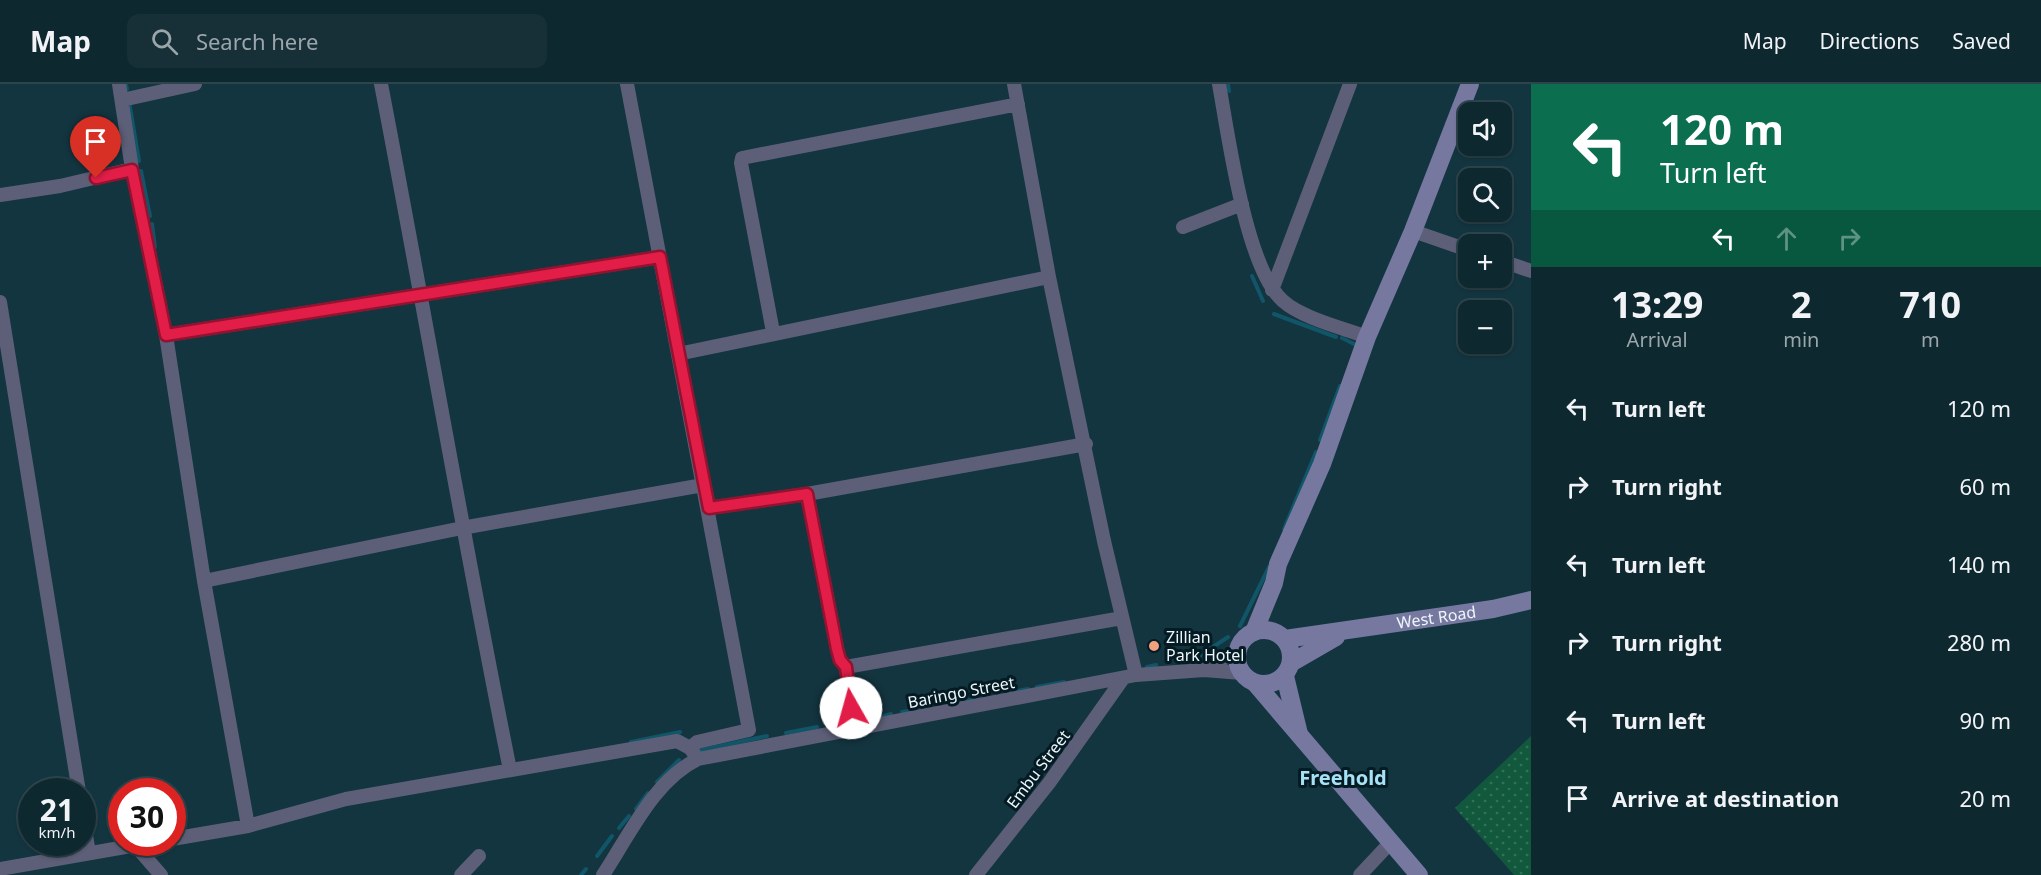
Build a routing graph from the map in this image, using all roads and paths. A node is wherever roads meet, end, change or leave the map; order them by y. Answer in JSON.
{"nodes":[{"id":1,"x":119,"y":84,"type":"edge"},
{"id":2,"x":195,"y":84,"type":"edge"},
{"id":3,"x":381,"y":84,"type":"edge"},
{"id":4,"x":627,"y":84,"type":"edge"},
{"id":5,"x":1014,"y":84,"type":"edge"},
{"id":6,"x":1219,"y":84,"type":"edge"},
{"id":7,"x":1350,"y":84,"type":"edge"},
{"id":8,"x":1470,"y":84,"type":"edge"},
{"id":9,"x":122,"y":100,"type":"junction"},
{"id":10,"x":1018,"y":104,"type":"junction"},
{"id":11,"x":132,"y":170,"type":"junction"},
{"id":12,"x":0,"y":195,"type":"edge"},
{"id":13,"x":1242,"y":204,"type":"junction"},
{"id":14,"x":1183,"y":227,"type":"dead end"},
{"id":15,"x":1413,"y":231,"type":"junction"},
{"id":16,"x":1458,"y":247,"type":"edge"},
{"id":17,"x":660,"y":257,"type":"junction"},
{"id":18,"x":1512,"y":264,"type":"edge"},
{"id":19,"x":1531,"y":271,"type":"edge"},
{"id":20,"x":1049,"y":277,"type":"junction"},
{"id":21,"x":1272,"y":290,"type":"junction"},
{"id":22,"x":421,"y":294,"type":"junction"},
{"id":23,"x":0,"y":302,"type":"edge"},
{"id":24,"x":773,"y":332,"type":"junction"},
{"id":25,"x":166,"y":335,"type":"junction"},
{"id":26,"x":1367,"y":337,"type":"junction"},
{"id":27,"x":678,"y":354,"type":"junction"},
{"id":28,"x":1086,"y":444,"type":"junction"},
{"id":29,"x":703,"y":485,"type":"junction"},
{"id":30,"x":807,"y":494,"type":"junction"},
{"id":31,"x":709,"y":508,"type":"junction"},
{"id":32,"x":462,"y":528,"type":"junction"},
{"id":33,"x":204,"y":581,"type":"junction"},
{"id":34,"x":1271,"y":590,"type":"junction"},
{"id":35,"x":1531,"y":600,"type":"edge"},
{"id":36,"x":1122,"y":618,"type":"junction"},
{"id":37,"x":1254,"y":632,"type":"junction"},
{"id":38,"x":1342,"y":633,"type":"junction"},
{"id":39,"x":1280,"y":636,"type":"junction"},
{"id":40,"x":1237,"y":651,"type":"junction"},
{"id":41,"x":846,"y":667,"type":"junction"},
{"id":42,"x":1288,"y":669,"type":"junction"},
{"id":43,"x":1204,"y":670,"type":"junction"},
{"id":44,"x":1136,"y":675,"type":"junction"},
{"id":45,"x":1248,"y":678,"type":"junction"},
{"id":46,"x":1122,"y":680,"type":"junction"},
{"id":47,"x":854,"y":729,"type":"junction"},
{"id":48,"x":1300,"y":738,"type":"junction"},
{"id":49,"x":694,"y":754,"type":"junction"},
{"id":50,"x":510,"y":770,"type":"junction"},
{"id":51,"x":77,"y":778,"type":"edge"},
{"id":52,"x":248,"y":826,"type":"junction"},
{"id":53,"x":186,"y":837,"type":"edge"},
{"id":54,"x":1391,"y":842,"type":"junction"},
{"id":55,"x":72,"y":856,"type":"edge"},
{"id":56,"x":149,"y":856,"type":"edge"},
{"id":57,"x":479,"y":856,"type":"dead end"},
{"id":58,"x":0,"y":869,"type":"edge"},
{"id":59,"x":161,"y":875,"type":"edge"},
{"id":60,"x":461,"y":875,"type":"edge"},
{"id":61,"x":603,"y":875,"type":"edge"},
{"id":62,"x":976,"y":875,"type":"edge"},
{"id":63,"x":1360,"y":875,"type":"edge"},
{"id":64,"x":1419,"y":875,"type":"edge"}],
"edges":[{"from":1,"to":9,"type":"street"},
{"from":2,"to":9,"type":"street"},
{"from":3,"to":22,"type":"street"},
{"from":4,"to":17,"type":"street"},
{"from":5,"to":10,"type":"street"},
{"from":6,"to":13,"type":"street"},
{"from":7,"to":21,"type":"street"},
{"from":8,"to":15,"type":"street"},
{"from":9,"to":11,"type":"street"},
{"from":10,"to":20,"type":"street"},
{"from":10,"to":24,"type":"street"},
{"from":11,"to":12,"type":"street"},
{"from":11,"to":25,"type":"street"},
{"from":13,"to":14,"type":"street"},
{"from":13,"to":21,"type":"street"},
{"from":15,"to":16,"type":"street"},
{"from":15,"to":26,"type":"street"},
{"from":17,"to":22,"type":"street"},
{"from":17,"to":27,"type":"street"},
{"from":18,"to":19,"type":"street"},
{"from":20,"to":24,"type":"street"},
{"from":20,"to":28,"type":"street"},
{"from":21,"to":26,"type":"street"},
{"from":22,"to":25,"type":"street"},
{"from":22,"to":32,"type":"street"},
{"from":23,"to":51,"type":"street"},
{"from":24,"to":27,"type":"street"},
{"from":25,"to":33,"type":"street"},
{"from":26,"to":34,"type":"street"},
{"from":27,"to":29,"type":"street"},
{"from":28,"to":30,"type":"street"},
{"from":28,"to":36,"type":"street"},
{"from":29,"to":31,"type":"street"},
{"from":29,"to":32,"type":"street"},
{"from":30,"to":31,"type":"street"},
{"from":30,"to":41,"type":"street"},
{"from":31,"to":49,"type":"street"},
{"from":32,"to":33,"type":"street"},
{"from":32,"to":50,"type":"street"},
{"from":33,"to":52,"type":"street"},
{"from":34,"to":37,"type":"street"},
{"from":34,"to":39,"type":"street"},
{"from":35,"to":38,"type":"street","name":"West Road"},
{"from":36,"to":41,"type":"street"},
{"from":36,"to":44,"type":"street"},
{"from":37,"to":39,"type":"street"},
{"from":37,"to":40,"type":"street"},
{"from":38,"to":39,"type":"street","name":"West Road"},
{"from":38,"to":42,"type":"street","name":"West Road"},
{"from":39,"to":42,"type":"street"},
{"from":40,"to":43,"type":"street","name":"Baringo Street"},
{"from":40,"to":45,"type":"street"},
{"from":41,"to":47,"type":"street"},
{"from":42,"to":45,"type":"street"},
{"from":42,"to":48,"type":"street"},
{"from":43,"to":44,"type":"street","name":"Baringo Street"},
{"from":43,"to":45,"type":"street","name":"Baringo Street"},
{"from":44,"to":46,"type":"street","name":"Baringo Street"},
{"from":45,"to":48,"type":"street"},
{"from":46,"to":47,"type":"street","name":"Baringo Street"},
{"from":46,"to":62,"type":"street","name":"Embu Street"},
{"from":47,"to":49,"type":"street","name":"Baringo Street"},
{"from":48,"to":54,"type":"street"},
{"from":49,"to":50,"type":"street"},
{"from":49,"to":61,"type":"street","name":"Baringo Street"},
{"from":50,"to":52,"type":"street"},
{"from":52,"to":53,"type":"street"},
{"from":54,"to":63,"type":"street"},
{"from":54,"to":64,"type":"street"},
{"from":55,"to":58,"type":"street"},
{"from":56,"to":59,"type":"street"},
{"from":57,"to":60,"type":"street"}]}
